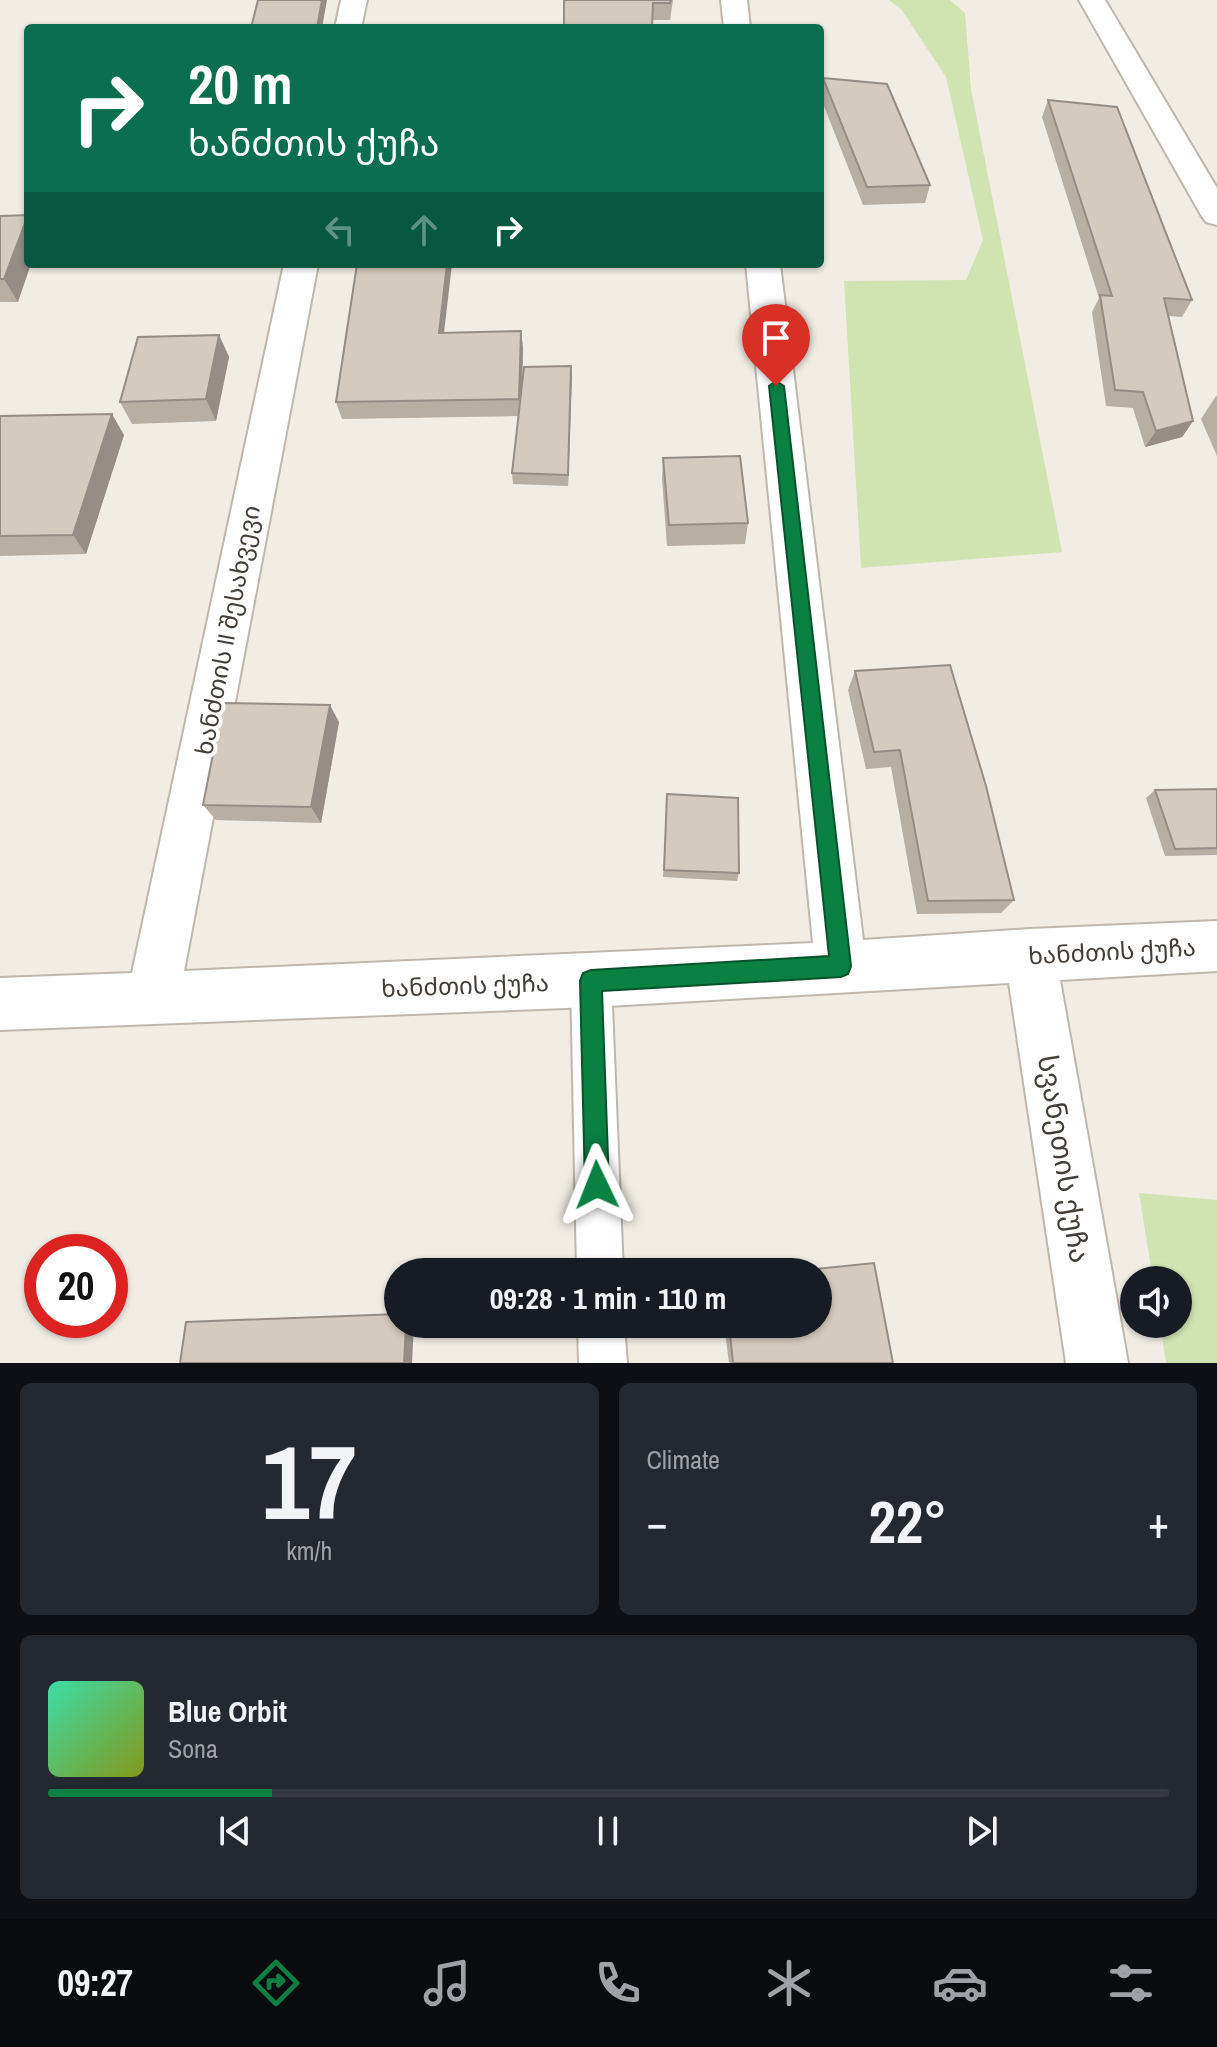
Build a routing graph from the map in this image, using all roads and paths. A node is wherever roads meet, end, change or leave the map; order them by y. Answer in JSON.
{"nodes":[{"id":1,"x":354,"y":0,"type":"edge"},
{"id":2,"x":734,"y":0,"type":"edge"},
{"id":3,"x":1092,"y":0,"type":"edge"},
{"id":4,"x":349,"y":24,"type":"edge"},
{"id":5,"x":737,"y":24,"type":"edge"},
{"id":6,"x":1217,"y":215,"type":"edge"},
{"id":7,"x":300,"y":268,"type":"edge"},
{"id":8,"x":763,"y":268,"type":"edge"},
{"id":9,"x":1217,"y":946,"type":"edge"},
{"id":10,"x":1030,"y":954,"type":"junction"},
{"id":11,"x":841,"y":966,"type":"junction"},
{"id":12,"x":591,"y":981,"type":"junction"},
{"id":13,"x":153,"y":997,"type":"junction"},
{"id":14,"x":0,"y":1004,"type":"edge"},
{"id":15,"x":600,"y":1258,"type":"edge"},
{"id":16,"x":602,"y":1338,"type":"edge"},
{"id":17,"x":603,"y":1363,"type":"edge"},
{"id":18,"x":1097,"y":1363,"type":"edge"}],
"edges":[{"from":1,"to":4,"type":"street"},
{"from":2,"to":5,"type":"street"},
{"from":3,"to":6,"type":"street"},
{"from":7,"to":13,"type":"street","name":"ხანძთის II შესახვევი"},
{"from":8,"to":11,"type":"street"},
{"from":9,"to":10,"type":"street","name":"ხანძთის ქუჩა"},
{"from":10,"to":11,"type":"street","name":"ხანძთის ქუჩა"},
{"from":10,"to":18,"type":"street","name":"სვანეთის ქუჩა"},
{"from":11,"to":12,"type":"street","name":"ხანძთის ქუჩა"},
{"from":12,"to":13,"type":"street","name":"ხანძთის ქუჩა"},
{"from":12,"to":15,"type":"lane"},
{"from":13,"to":14,"type":"street","name":"ხანძთის ქუჩა"},
{"from":16,"to":17,"type":"lane"}]}
